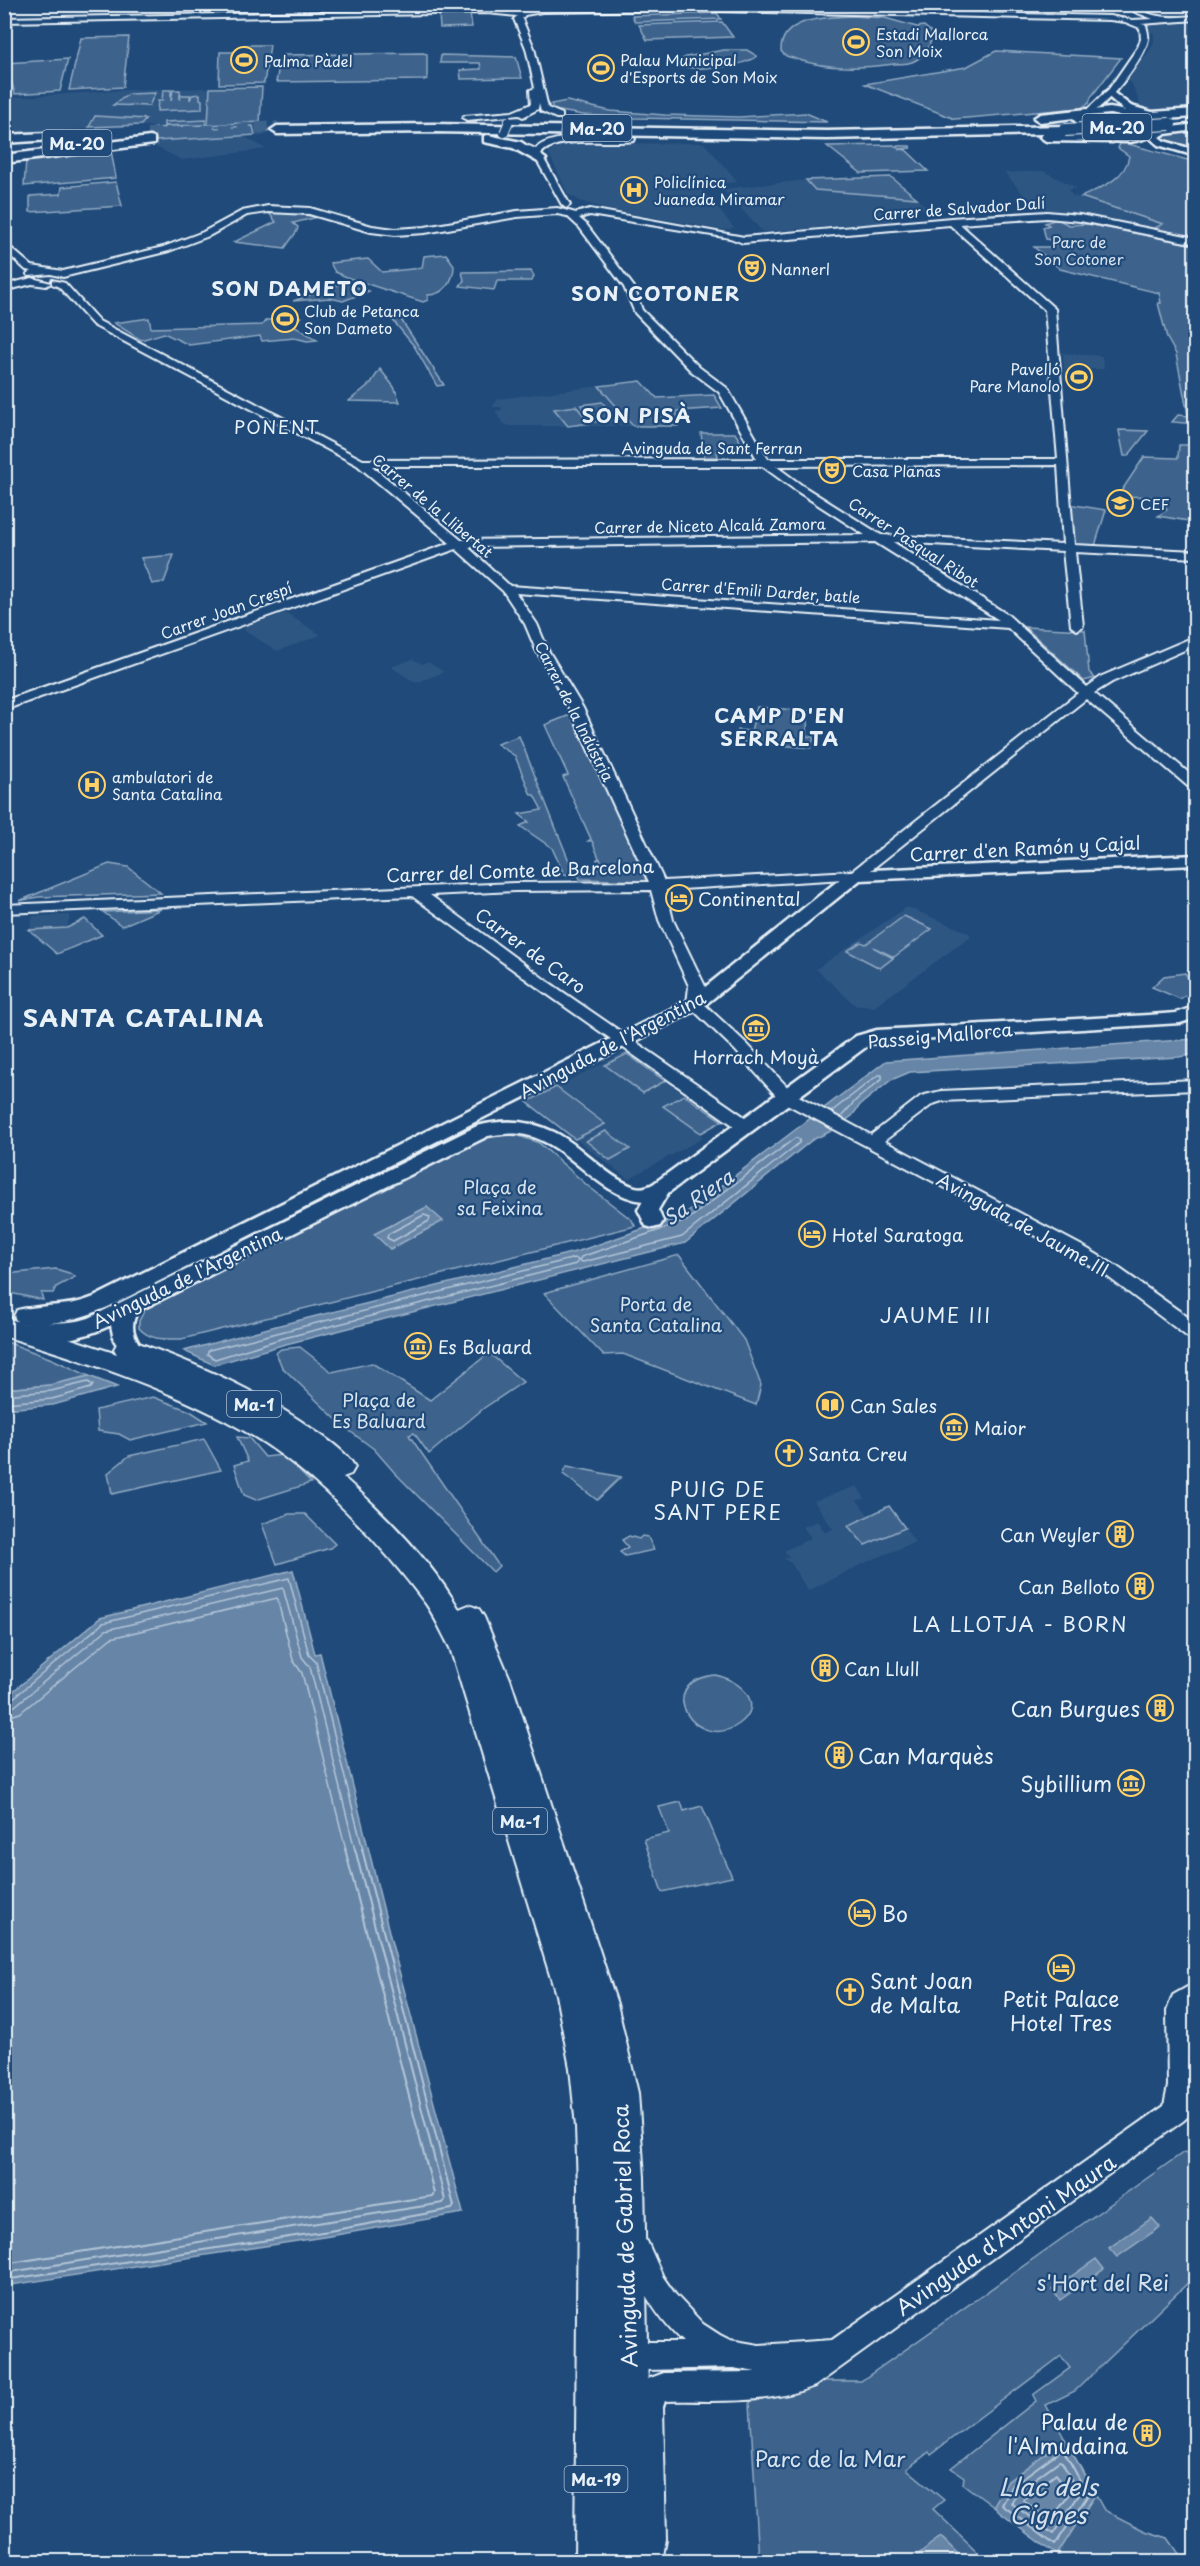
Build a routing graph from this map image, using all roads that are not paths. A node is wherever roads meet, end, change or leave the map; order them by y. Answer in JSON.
{"nodes":[{"id":1,"x":516,"y":9,"type":"edge"},
{"id":2,"x":1131,"y":15,"type":"edge"},
{"id":3,"x":1196,"y":18,"type":"edge"},
{"id":4,"x":4,"y":20,"type":"edge"},
{"id":5,"x":1150,"y":21,"type":"junction"},
{"id":6,"x":1109,"y":94,"type":"junction"},
{"id":7,"x":536,"y":102,"type":"junction"},
{"id":8,"x":1089,"y":112,"type":"junction"},
{"id":9,"x":1125,"y":113,"type":"junction"},
{"id":10,"x":555,"y":116,"type":"junction"},
{"id":11,"x":517,"y":117,"type":"junction"},
{"id":12,"x":1196,"y":117,"type":"edge"},
{"id":13,"x":467,"y":118,"type":"junction"},
{"id":14,"x":1166,"y":119,"type":"junction"},
{"id":15,"x":1196,"y":127,"type":"edge"},
{"id":16,"x":1063,"y":128,"type":"junction"},
{"id":17,"x":277,"y":129,"type":"junction"},
{"id":18,"x":803,"y":131,"type":"junction"},
{"id":19,"x":817,"y":131,"type":"junction"},
{"id":20,"x":106,"y":133,"type":"dead end"},
{"id":21,"x":1148,"y":134,"type":"junction"},
{"id":22,"x":148,"y":135,"type":"junction"},
{"id":23,"x":445,"y":135,"type":"junction"},
{"id":24,"x":858,"y":135,"type":"junction"},
{"id":25,"x":63,"y":136,"type":"dead end"},
{"id":26,"x":510,"y":138,"type":"junction"},
{"id":27,"x":1113,"y":138,"type":"junction"},
{"id":28,"x":555,"y":139,"type":"junction"},
{"id":29,"x":631,"y":139,"type":"junction"},
{"id":30,"x":4,"y":140,"type":"edge"},
{"id":31,"x":4,"y":149,"type":"edge"},
{"id":32,"x":1196,"y":155,"type":"edge"},
{"id":33,"x":538,"y":157,"type":"junction"},
{"id":34,"x":4,"y":160,"type":"edge"},
{"id":35,"x":568,"y":210,"type":"junction"},
{"id":36,"x":951,"y":221,"type":"junction"},
{"id":37,"x":1196,"y":241,"type":"edge"},
{"id":38,"x":4,"y":245,"type":"edge"},
{"id":39,"x":4,"y":257,"type":"edge"},
{"id":40,"x":45,"y":271,"type":"junction"},
{"id":41,"x":63,"y":274,"type":"junction"},
{"id":42,"x":32,"y":278,"type":"junction"},
{"id":43,"x":55,"y":282,"type":"junction"},
{"id":44,"x":4,"y":288,"type":"edge"},
{"id":45,"x":764,"y":462,"type":"junction"},
{"id":46,"x":1064,"y":462,"type":"junction"},
{"id":47,"x":361,"y":463,"type":"junction"},
{"id":48,"x":878,"y":538,"type":"junction"},
{"id":49,"x":459,"y":544,"type":"junction"},
{"id":50,"x":1069,"y":548,"type":"junction"},
{"id":51,"x":1196,"y":555,"type":"edge"},
{"id":52,"x":507,"y":589,"type":"junction"},
{"id":53,"x":1012,"y":625,"type":"junction"},
{"id":54,"x":1077,"y":626,"type":"dead end"},
{"id":55,"x":1196,"y":640,"type":"edge"},
{"id":56,"x":1086,"y":693,"type":"junction"},
{"id":57,"x":4,"y":706,"type":"edge"},
{"id":58,"x":1196,"y":786,"type":"edge"},
{"id":59,"x":1196,"y":860,"type":"edge"},
{"id":60,"x":856,"y":875,"type":"junction"},
{"id":61,"x":657,"y":886,"type":"junction"},
{"id":62,"x":416,"y":892,"type":"junction"},
{"id":63,"x":4,"y":909,"type":"edge"},
{"id":64,"x":695,"y":1004,"type":"junction"},
{"id":65,"x":1196,"y":1011,"type":"edge"},
{"id":66,"x":623,"y":1040,"type":"junction"},
{"id":67,"x":1196,"y":1085,"type":"edge"},
{"id":68,"x":514,"y":1097,"type":"junction"},
{"id":69,"x":787,"y":1097,"type":"junction"},
{"id":70,"x":746,"y":1126,"type":"junction"},
{"id":71,"x":544,"y":1132,"type":"junction"},
{"id":72,"x":872,"y":1142,"type":"junction"},
{"id":73,"x":660,"y":1189,"type":"junction"},
{"id":74,"x":653,"y":1221,"type":"dead end"},
{"id":75,"x":268,"y":1238,"type":"junction"},
{"id":76,"x":225,"y":1240,"type":"junction"},
{"id":77,"x":131,"y":1306,"type":"junction"},
{"id":78,"x":20,"y":1321,"type":"edge"},
{"id":79,"x":81,"y":1331,"type":"junction"},
{"id":80,"x":1196,"y":1333,"type":"edge"},
{"id":81,"x":132,"y":1351,"type":"junction"},
{"id":82,"x":1196,"y":1993,"type":"edge"},
{"id":83,"x":1188,"y":2035,"type":"edge"},
{"id":84,"x":1196,"y":2091,"type":"edge"},
{"id":85,"x":1174,"y":2113,"type":"junction"},
{"id":86,"x":627,"y":2216,"type":"junction"},
{"id":87,"x":836,"y":2354,"type":"junction"},
{"id":88,"x":737,"y":2356,"type":"junction"},
{"id":89,"x":628,"y":2360,"type":"junction"},
{"id":90,"x":611,"y":2404,"type":"junction"},
{"id":91,"x":596,"y":2562,"type":"edge"},
{"id":92,"x":630,"y":2562,"type":"edge"},
{"id":93,"x":647,"y":2562,"type":"edge"}],
"edges":[{"from":1,"to":2,"type":"street"},
{"from":1,"to":4,"type":"street"},
{"from":1,"to":7,"type":"street"},
{"from":1,"to":10,"type":"street"},
{"from":2,"to":5,"type":"street"},
{"from":2,"to":5,"type":"street"},
{"from":3,"to":5,"type":"street"},
{"from":5,"to":6,"type":"street"},
{"from":6,"to":8,"type":"street"},
{"from":6,"to":9,"type":"street"},
{"from":6,"to":14,"type":"highway"},
{"from":7,"to":11,"type":"street"},
{"from":7,"to":13,"type":"street"},
{"from":8,"to":9,"type":"main road"},
{"from":8,"to":19,"type":"highway"},
{"from":8,"to":27,"type":"main road"},
{"from":9,"to":14,"type":"highway"},
{"from":9,"to":21,"type":"main road"},
{"from":10,"to":11,"type":"street"},
{"from":10,"to":18,"type":"highway"},
{"from":10,"to":28,"type":"street","bridge":true},
{"from":11,"to":13,"type":"highway"},
{"from":11,"to":26,"type":"street","bridge":true},
{"from":12,"to":14,"type":"highway","number":"Ma-20"},
{"from":13,"to":17,"type":"highway"},
{"from":14,"to":16,"type":"highway","number":"Ma-20","bridge":true},
{"from":15,"to":21,"type":"highway"},
{"from":15,"to":32,"type":"main road"},
{"from":16,"to":19,"type":"highway","number":"Ma-20"},
{"from":16,"to":24,"type":"highway","number":"Ma-20"},
{"from":17,"to":18,"type":"highway","number":"Ma-20"},
{"from":17,"to":23,"type":"highway"},
{"from":17,"to":24,"type":"highway","number":"Ma-20"},
{"from":18,"to":19,"type":"highway","number":"Ma-20"},
{"from":20,"to":22,"type":"highway"},
{"from":21,"to":27,"type":"main road"},
{"from":21,"to":32,"type":"main road"},
{"from":22,"to":31,"type":"highway","number":"Ma-20"},
{"from":22,"to":34,"type":"highway"},
{"from":23,"to":26,"type":"highway"},
{"from":23,"to":33,"type":"highway"},
{"from":24,"to":27,"type":"highway"},
{"from":24,"to":29,"type":"highway"},
{"from":25,"to":30,"type":"highway"},
{"from":26,"to":28,"type":"street"},
{"from":26,"to":33,"type":"street"},
{"from":27,"to":32,"type":"main road"},
{"from":28,"to":29,"type":"highway"},
{"from":28,"to":33,"type":"street"},
{"from":29,"to":33,"type":"street"},
{"from":33,"to":35,"type":"street"},
{"from":35,"to":36,"type":"street","name":"Carrer de Salvador Dalí"},
{"from":35,"to":41,"type":"street"},
{"from":35,"to":45,"type":"street","name":"Carrer Pasqual Ribot"},
{"from":36,"to":37,"type":"street","name":"Carrer de Salvador Dalí"},
{"from":36,"to":46,"type":"street"},
{"from":38,"to":40,"type":"street"},
{"from":39,"to":42,"type":"street"},
{"from":40,"to":41,"type":"street"},
{"from":40,"to":42,"type":"street"},
{"from":41,"to":43,"type":"street"},
{"from":42,"to":43,"type":"street"},
{"from":42,"to":44,"type":"street"},
{"from":43,"to":47,"type":"street","name":"Carrer de la Llibertat"},
{"from":45,"to":46,"type":"street","name":"Avinguda de Sant Ferran"},
{"from":45,"to":47,"type":"street","name":"Avinguda de Sant Ferran"},
{"from":45,"to":48,"type":"street","name":"Carrer Pasqual Ribot"},
{"from":46,"to":50,"type":"street"},
{"from":47,"to":49,"type":"street","name":"Carrer de la Llibertat"},
{"from":48,"to":49,"type":"street","name":"Carrer de Niceto Alcalá Zamora"},
{"from":48,"to":50,"type":"street","name":"Carrer de Niceto Alcalá Zamora"},
{"from":48,"to":53,"type":"street","name":"Carrer Pasqual Ribot"},
{"from":49,"to":52,"type":"street","name":"Carrer de la Llibertat"},
{"from":49,"to":57,"type":"street","name":"Carrer Joan Crespí"},
{"from":50,"to":51,"type":"street","name":"Carrer de Niceto Alcalá Zamora"},
{"from":50,"to":54,"type":"street"},
{"from":52,"to":53,"type":"street","name":"Carrer d'Emili Darder, batle"},
{"from":52,"to":61,"type":"street","name":"Carrer de la Indústria"},
{"from":53,"to":56,"type":"street","name":"Carrer Pasqual Ribot"},
{"from":55,"to":56,"type":"street","name":"Avinguda de l'Argentina"},
{"from":56,"to":58,"type":"street","name":"Carrer Pasqual Ribot"},
{"from":56,"to":60,"type":"street","name":"Avinguda de l'Argentina"},
{"from":59,"to":60,"type":"main road","name":"Carrer d'en Ramón y Cajal"},
{"from":60,"to":61,"type":"street","name":"Carrer del Comte de Barcelona"},
{"from":60,"to":64,"type":"main road","name":"Avinguda de l'Argentina"},
{"from":61,"to":62,"type":"street","name":"Carrer del Comte de Barcelona"},
{"from":61,"to":64,"type":"street","name":"Carrer de la Indústria"},
{"from":62,"to":63,"type":"street","name":"Carrer del Comte de Barcelona"},
{"from":62,"to":66,"type":"street","name":"Carrer de Caro"},
{"from":64,"to":66,"type":"main road","name":"Avinguda de l'Argentina"},
{"from":64,"to":69,"type":"street"},
{"from":65,"to":69,"type":"main road","name":"Passeig Mallorca"},
{"from":66,"to":68,"type":"main road","name":"Avinguda de l'Argentina"},
{"from":66,"to":70,"type":"street","name":"Carrer de Caro"},
{"from":67,"to":72,"type":"street"},
{"from":68,"to":71,"type":"main road"},
{"from":68,"to":76,"type":"main road","name":"Avinguda de l'Argentina"},
{"from":69,"to":70,"type":"main road","name":"Passeig Mallorca"},
{"from":69,"to":72,"type":"street","name":"Avinguda de Jaume III"},
{"from":70,"to":73,"type":"main road","name":"Passeig Mallorca"},
{"from":71,"to":73,"type":"main road"},
{"from":71,"to":75,"type":"main road","name":"Avinguda de l'Argentina"},
{"from":72,"to":80,"type":"street","name":"Avinguda de Jaume III"},
{"from":73,"to":74,"type":"main road"},
{"from":75,"to":76,"type":"main road"},
{"from":75,"to":77,"type":"main road","name":"Avinguda de l'Argentina"},
{"from":76,"to":79,"type":"main road","name":"Avinguda de l'Argentina"},
{"from":77,"to":79,"type":"main road","name":"Avinguda de l'Argentina"},
{"from":77,"to":81,"type":"main road"},
{"from":78,"to":79,"type":"highway","name":"Avinguda de Gabriel Roca","number":"Ma-1"},
{"from":78,"to":79,"type":"main road"},
{"from":79,"to":81,"type":"highway","name":"Avinguda de Gabriel Roca","number":"Ma-1"},
{"from":79,"to":90,"type":"highway","name":"Avinguda de Gabriel Roca","number":"Ma-1"},
{"from":81,"to":86,"type":"highway","name":"Avinguda de Gabriel Roca","number":"Ma-1"},
{"from":82,"to":83,"type":"street"},
{"from":83,"to":85,"type":"street"},
{"from":84,"to":85,"type":"street","name":"Avinguda d'Antoni Maura"},
{"from":85,"to":87,"type":"street","name":"Avinguda d'Antoni Maura"},
{"from":86,"to":88,"type":"street"},
{"from":86,"to":89,"type":"highway","name":"Avinguda de Gabriel Roca","number":"Ma-1"},
{"from":87,"to":88,"type":"street"},
{"from":87,"to":93,"type":"street","name":"Avinguda d'Antoni Maura"},
{"from":88,"to":89,"type":"street"},
{"from":89,"to":90,"type":"highway","name":"Avinguda de Gabriel Roca","number":"Ma-1"},
{"from":90,"to":91,"type":"highway","number":"Ma-19"},
{"from":90,"to":92,"type":"highway","number":"Ma-19"}]}
